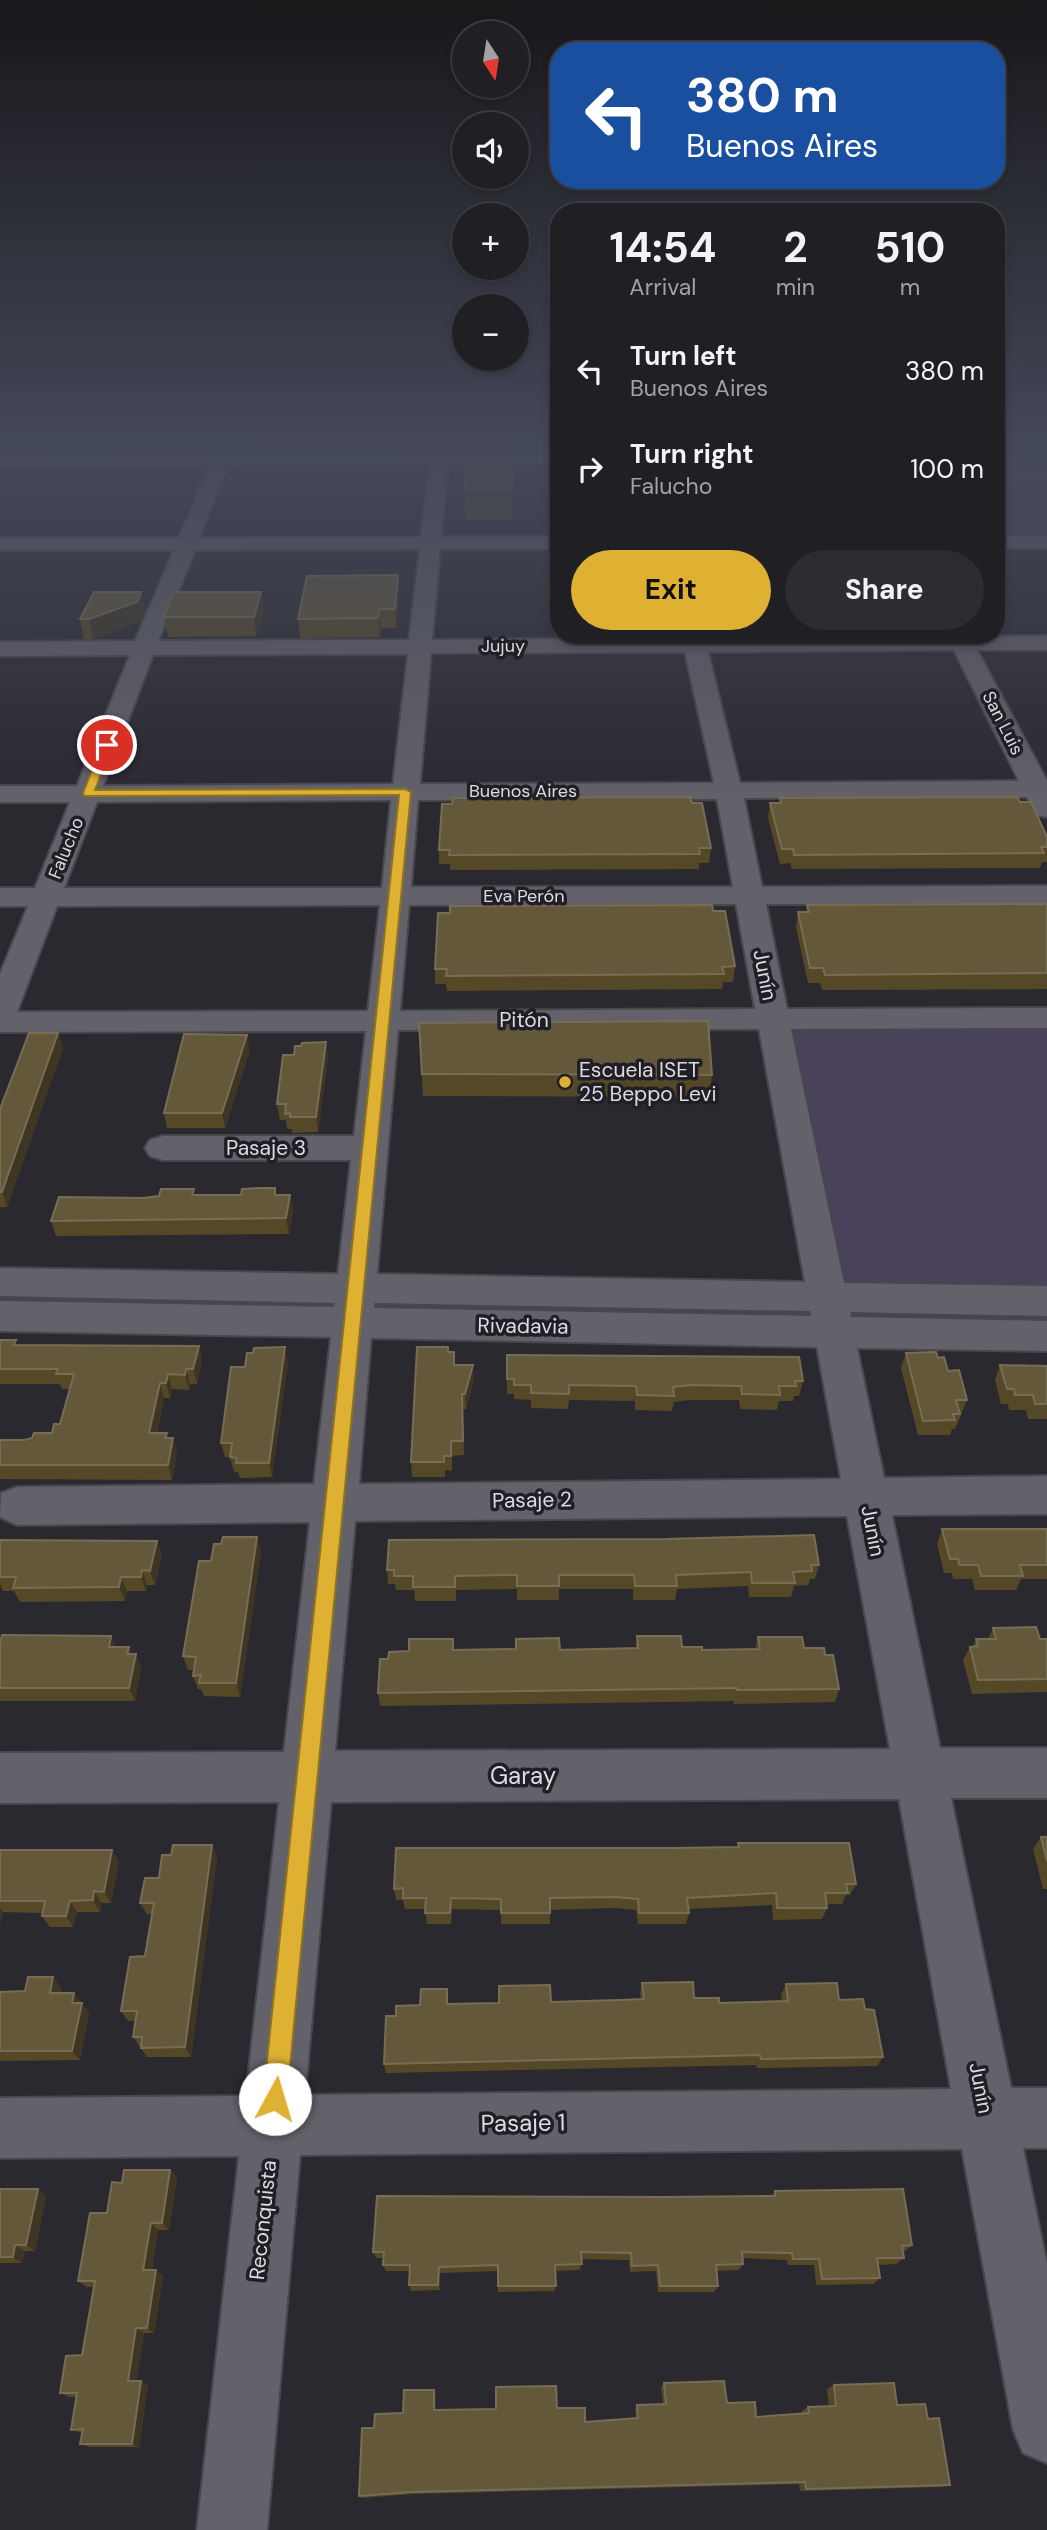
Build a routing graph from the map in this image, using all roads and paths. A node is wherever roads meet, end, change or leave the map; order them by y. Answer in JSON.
{"nodes":[{"id":1,"x":179,"y":566,"type":"edge"},
{"id":2,"x":428,"y":566,"type":"edge"},
{"id":3,"x":1005,"y":641,"type":"edge"},
{"id":4,"x":1047,"y":643,"type":"edge"},
{"id":5,"x":550,"y":644,"type":"edge"},
{"id":6,"x":695,"y":644,"type":"edge"},
{"id":7,"x":963,"y":644,"type":"edge"},
{"id":8,"x":420,"y":647,"type":"junction"},
{"id":9,"x":144,"y":648,"type":"junction"},
{"id":10,"x":0,"y":649,"type":"edge"},
{"id":11,"x":729,"y":791,"type":"junction"},
{"id":12,"x":405,"y":792,"type":"junction"},
{"id":13,"x":88,"y":793,"type":"junction"},
{"id":14,"x":0,"y":794,"type":"edge"},
{"id":15,"x":1044,"y":796,"type":"edge"},
{"id":16,"x":749,"y":895,"type":"junction"},
{"id":17,"x":1047,"y":895,"type":"edge"},
{"id":18,"x":395,"y":896,"type":"junction"},
{"id":19,"x":0,"y":897,"type":"edge"},
{"id":20,"x":47,"y":897,"type":"junction"},
{"id":21,"x":0,"y":1014,"type":"edge"},
{"id":22,"x":1047,"y":1018,"type":"edge"},
{"id":23,"x":773,"y":1020,"type":"junction"},
{"id":24,"x":382,"y":1021,"type":"junction"},
{"id":25,"x":0,"y":1022,"type":"edge"},
{"id":26,"x":163,"y":1148,"type":"dead end"},
{"id":27,"x":370,"y":1148,"type":"junction"},
{"id":28,"x":0,"y":1282,"type":"edge"},
{"id":29,"x":1047,"y":1301,"type":"edge"},
{"id":30,"x":354,"y":1306,"type":"junction"},
{"id":31,"x":830,"y":1314,"type":"junction"},
{"id":32,"x":0,"y":1316,"type":"edge"},
{"id":33,"x":1047,"y":1336,"type":"edge"},
{"id":34,"x":1047,"y":1494,"type":"edge"},
{"id":35,"x":866,"y":1497,"type":"junction"},
{"id":36,"x":334,"y":1502,"type":"junction"},
{"id":37,"x":17,"y":1506,"type":"dead end"},
{"id":38,"x":1047,"y":1773,"type":"edge"},
{"id":39,"x":920,"y":1774,"type":"junction"},
{"id":40,"x":307,"y":1777,"type":"junction"},
{"id":41,"x":0,"y":1778,"type":"edge"},
{"id":42,"x":1047,"y":2118,"type":"edge"},
{"id":43,"x":987,"y":2119,"type":"junction"},
{"id":44,"x":272,"y":2125,"type":"junction"},
{"id":45,"x":0,"y":2128,"type":"edge"},
{"id":46,"x":1047,"y":2429,"type":"edge"},
{"id":47,"x":232,"y":2530,"type":"edge"}],
"edges":[{"from":1,"to":9,"type":"street","name":"Falucho"},
{"from":2,"to":8,"type":"street","name":"Reconquista"},
{"from":3,"to":4,"type":"street","name":"Jujuy"},
{"from":5,"to":8,"type":"street","name":"Jujuy"},
{"from":6,"to":11,"type":"street","name":"Junín"},
{"from":7,"to":15,"type":"street","name":"San Luis"},
{"from":8,"to":9,"type":"street","name":"Jujuy"},
{"from":8,"to":12,"type":"street","name":"Reconquista"},
{"from":9,"to":10,"type":"street","name":"Jujuy"},
{"from":9,"to":13,"type":"street","name":"Falucho"},
{"from":11,"to":12,"type":"street","name":"Buenos Aires"},
{"from":11,"to":15,"type":"street","name":"Buenos Aires"},
{"from":11,"to":16,"type":"street","name":"Junín"},
{"from":12,"to":13,"type":"street","name":"Buenos Aires"},
{"from":12,"to":18,"type":"street","name":"Reconquista"},
{"from":13,"to":14,"type":"street","name":"Buenos Aires"},
{"from":13,"to":20,"type":"street","name":"Falucho"},
{"from":16,"to":17,"type":"street","name":"Eva Perón"},
{"from":16,"to":18,"type":"street","name":"Eva Perón"},
{"from":16,"to":23,"type":"street","name":"Junín"},
{"from":18,"to":20,"type":"street","name":"Eva Perón"},
{"from":18,"to":24,"type":"street","name":"Reconquista"},
{"from":19,"to":20,"type":"street","name":"Eva Perón"},
{"from":20,"to":21,"type":"street","name":"Falucho"},
{"from":22,"to":23,"type":"street","name":"Pitón"},
{"from":23,"to":24,"type":"street","name":"Pitón"},
{"from":23,"to":31,"type":"street","name":"Junín"},
{"from":24,"to":25,"type":"street","name":"Pitón"},
{"from":24,"to":27,"type":"street","name":"Reconquista"},
{"from":26,"to":27,"type":"street","name":"Pasaje 3"},
{"from":27,"to":30,"type":"street","name":"Reconquista"},
{"from":28,"to":30,"type":"street","name":"Rivadavia"},
{"from":29,"to":31,"type":"street","name":"Rivadavia"},
{"from":30,"to":31,"type":"street","name":"Rivadavia"},
{"from":30,"to":32,"type":"street","name":"Rivadavia"},
{"from":30,"to":36,"type":"street","name":"Reconquista"},
{"from":31,"to":33,"type":"street","name":"Rivadavia"},
{"from":31,"to":35,"type":"street","name":"Junín"},
{"from":34,"to":35,"type":"street","name":"Pasaje 2"},
{"from":35,"to":36,"type":"street","name":"Pasaje 2"},
{"from":35,"to":39,"type":"street","name":"Junín"},
{"from":36,"to":37,"type":"street","name":"Pasaje 2"},
{"from":36,"to":40,"type":"street","name":"Reconquista"},
{"from":38,"to":39,"type":"street","name":"Garay"},
{"from":39,"to":40,"type":"street","name":"Garay"},
{"from":39,"to":43,"type":"street","name":"Junín"},
{"from":40,"to":41,"type":"street","name":"Garay"},
{"from":40,"to":44,"type":"street","name":"Reconquista"},
{"from":42,"to":43,"type":"street","name":"Pasaje 1"},
{"from":43,"to":44,"type":"street","name":"Pasaje 1"},
{"from":43,"to":46,"type":"street","name":"Junín"},
{"from":44,"to":45,"type":"street","name":"Pasaje 1"},
{"from":44,"to":47,"type":"street","name":"Reconquista"}]}
